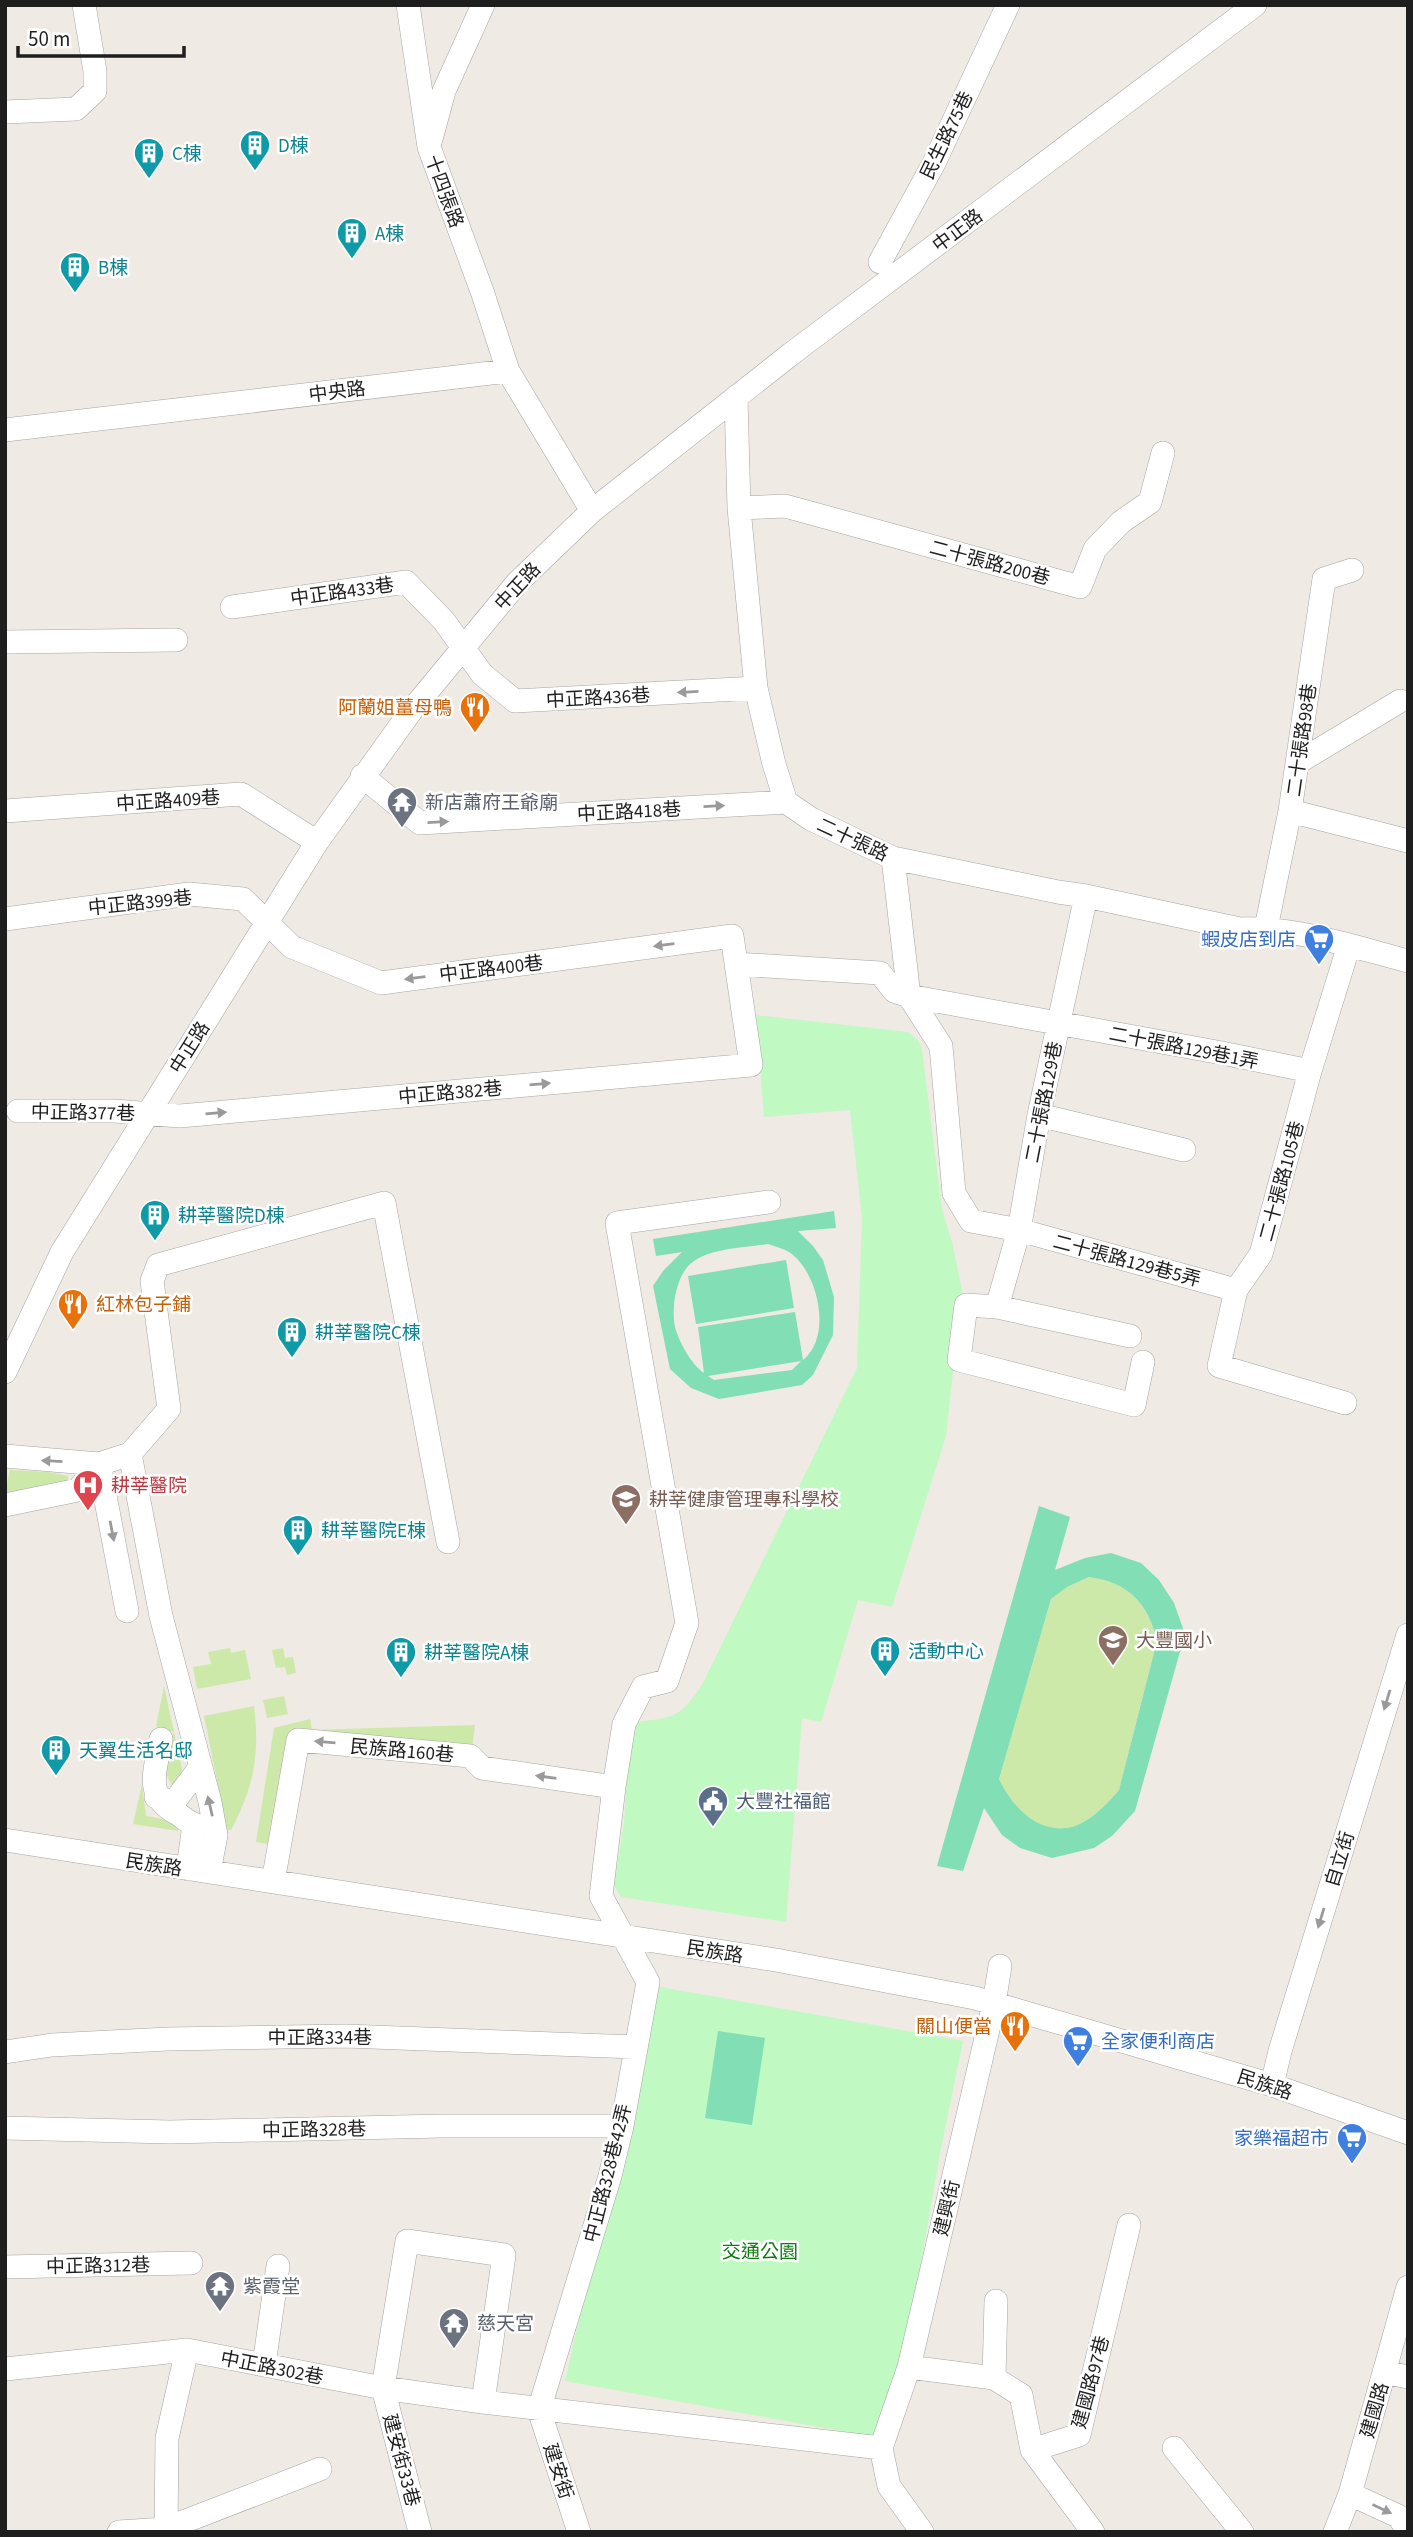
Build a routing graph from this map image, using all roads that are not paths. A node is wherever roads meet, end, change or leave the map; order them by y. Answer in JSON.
{"nodes":[{"id":1,"x":84,"y":5,"type":"edge"},
{"id":2,"x":408,"y":5,"type":"edge"},
{"id":3,"x":483,"y":5,"type":"edge"},
{"id":4,"x":1008,"y":5,"type":"edge"},
{"id":5,"x":1255,"y":5,"type":"edge"},
{"id":6,"x":5,"y":112,"type":"edge"},
{"id":7,"x":429,"y":146,"type":"junction"},
{"id":8,"x":880,"y":262,"type":"dead end"},
{"id":9,"x":508,"y":371,"type":"junction"},
{"id":10,"x":736,"y":397,"type":"junction"},
{"id":11,"x":5,"y":430,"type":"edge"},
{"id":12,"x":1163,"y":453,"type":"dead end"},
{"id":13,"x":739,"y":508,"type":"junction"},
{"id":14,"x":592,"y":511,"type":"junction"},
{"id":15,"x":1352,"y":570,"type":"dead end"},
{"id":16,"x":232,"y":607,"type":"dead end"},
{"id":17,"x":176,"y":640,"type":"dead end"},
{"id":18,"x":5,"y":642,"type":"edge"},
{"id":19,"x":463,"y":648,"type":"junction"},
{"id":20,"x":757,"y":688,"type":"junction"},
{"id":21,"x":1400,"y":701,"type":"dead end"},
{"id":22,"x":1297,"y":763,"type":"junction"},
{"id":23,"x":362,"y":776,"type":"junction"},
{"id":24,"x":786,"y":802,"type":"junction"},
{"id":25,"x":5,"y":811,"type":"edge"},
{"id":26,"x":1290,"y":811,"type":"junction"},
{"id":27,"x":1408,"y":841,"type":"edge"},
{"id":28,"x":317,"y":842,"type":"junction"},
{"id":29,"x":893,"y":859,"type":"junction"},
{"id":30,"x":1086,"y":896,"type":"junction"},
{"id":31,"x":5,"y":919,"type":"edge"},
{"id":32,"x":267,"y":922,"type":"junction"},
{"id":33,"x":1266,"y":928,"type":"junction"},
{"id":34,"x":1349,"y":945,"type":"junction"},
{"id":35,"x":1408,"y":961,"type":"edge"},
{"id":36,"x":736,"y":964,"type":"junction"},
{"id":37,"x":909,"y":996,"type":"junction"},
{"id":38,"x":1058,"y":1024,"type":"junction"},
{"id":39,"x":1310,"y":1071,"type":"junction"},
{"id":40,"x":18,"y":1111,"type":"dead end"},
{"id":41,"x":148,"y":1114,"type":"junction"},
{"id":42,"x":1039,"y":1115,"type":"junction"},
{"id":43,"x":1184,"y":1150,"type":"dead end"},
{"id":44,"x":769,"y":1202,"type":"dead end"},
{"id":45,"x":1019,"y":1230,"type":"junction"},
{"id":46,"x":1236,"y":1290,"type":"junction"},
{"id":47,"x":997,"y":1307,"type":"junction"},
{"id":48,"x":1130,"y":1336,"type":"dead end"},
{"id":49,"x":1143,"y":1362,"type":"dead end"},
{"id":50,"x":5,"y":1372,"type":"edge"},
{"id":51,"x":1345,"y":1403,"type":"dead end"},
{"id":52,"x":130,"y":1454,"type":"junction"},
{"id":53,"x":5,"y":1457,"type":"edge"},
{"id":54,"x":99,"y":1464,"type":"junction"},
{"id":55,"x":5,"y":1505,"type":"edge"},
{"id":56,"x":448,"y":1542,"type":"dead end"},
{"id":57,"x":127,"y":1611,"type":"dead end"},
{"id":58,"x":1408,"y":1635,"type":"edge"},
{"id":59,"x":161,"y":1739,"type":"dead end"},
{"id":60,"x":199,"y":1769,"type":"junction"},
{"id":61,"x":614,"y":1787,"type":"junction"},
{"id":62,"x":156,"y":1797,"type":"junction"},
{"id":63,"x":5,"y":1840,"type":"edge"},
{"id":64,"x":198,"y":1871,"type":"junction"},
{"id":65,"x":273,"y":1882,"type":"junction"},
{"id":66,"x":623,"y":1936,"type":"junction"},
{"id":67,"x":1000,"y":1966,"type":"dead end"},
{"id":68,"x":994,"y":2004,"type":"junction"},
{"id":69,"x":635,"y":2047,"type":"junction"},
{"id":70,"x":5,"y":2052,"type":"edge"},
{"id":71,"x":1272,"y":2085,"type":"junction"},
{"id":72,"x":622,"y":2126,"type":"junction"},
{"id":73,"x":5,"y":2128,"type":"edge"},
{"id":74,"x":1408,"y":2133,"type":"edge"},
{"id":75,"x":1129,"y":2225,"type":"dead end"},
{"id":76,"x":191,"y":2263,"type":"dead end"},
{"id":77,"x":278,"y":2266,"type":"dead end"},
{"id":78,"x":5,"y":2267,"type":"edge"},
{"id":79,"x":1408,"y":2287,"type":"edge"},
{"id":80,"x":996,"y":2301,"type":"dead end"},
{"id":81,"x":187,"y":2350,"type":"junction"},
{"id":82,"x":264,"y":2365,"type":"junction"},
{"id":83,"x":909,"y":2367,"type":"junction"},
{"id":84,"x":5,"y":2369,"type":"edge"},
{"id":85,"x":1384,"y":2372,"type":"junction"},
{"id":86,"x":1408,"y":2377,"type":"edge"},
{"id":87,"x":994,"y":2378,"type":"junction"},
{"id":88,"x":383,"y":2388,"type":"junction"},
{"id":89,"x":483,"y":2402,"type":"junction"},
{"id":90,"x":539,"y":2410,"type":"junction"},
{"id":91,"x":881,"y":2448,"type":"junction"},
{"id":92,"x":1174,"y":2448,"type":"dead end"},
{"id":93,"x":1032,"y":2450,"type":"junction"},
{"id":94,"x":320,"y":2469,"type":"dead end"},
{"id":95,"x":1350,"y":2494,"type":"junction"},
{"id":96,"x":166,"y":2530,"type":"edge"},
{"id":97,"x":1408,"y":2530,"type":"edge"},
{"id":98,"x":119,"y":2532,"type":"edge"},
{"id":99,"x":420,"y":2532,"type":"edge"},
{"id":100,"x":579,"y":2532,"type":"edge"},
{"id":101,"x":922,"y":2532,"type":"edge"},
{"id":102,"x":1093,"y":2532,"type":"edge"},
{"id":103,"x":1242,"y":2532,"type":"edge"},
{"id":104,"x":1335,"y":2532,"type":"edge"}],
"edges":[{"from":1,"to":6,"type":"street"},
{"from":2,"to":7,"type":"street","name":"十四張路"},
{"from":3,"to":7,"type":"street"},
{"from":4,"to":8,"type":"street","name":"民生路75巷"},
{"from":5,"to":10,"type":"street","name":"中正路"},
{"from":7,"to":9,"type":"street","name":"十四張路"},
{"from":9,"to":11,"type":"street","name":"中央路"},
{"from":9,"to":14,"type":"street"},
{"from":10,"to":13,"type":"street"},
{"from":10,"to":14,"type":"street","name":"中正路"},
{"from":12,"to":13,"type":"street","name":"二十張路200巷"},
{"from":13,"to":20,"type":"street"},
{"from":14,"to":19,"type":"street","name":"中正路"},
{"from":15,"to":22,"type":"street","name":"二十張路98巷"},
{"from":16,"to":19,"type":"street","name":"中正路433巷"},
{"from":17,"to":18,"type":"street"},
{"from":20,"to":19,"type":"street","name":"中正路436巷","one_way":true},
{"from":19,"to":23,"type":"street","name":"中正路"},
{"from":20,"to":24,"type":"street"},
{"from":21,"to":22,"type":"street"},
{"from":22,"to":26,"type":"street","name":"二十張路98巷"},
{"from":23,"to":24,"type":"street","name":"中正路418巷","one_way":true},
{"from":23,"to":28,"type":"street","name":"中正路"},
{"from":24,"to":29,"type":"street","name":"二十張路"},
{"from":25,"to":28,"type":"street","name":"中正路409巷"},
{"from":26,"to":27,"type":"street"},
{"from":26,"to":33,"type":"street","name":"二十張路98巷"},
{"from":28,"to":32,"type":"street","name":"中正路"},
{"from":29,"to":30,"type":"street","name":"二十張路"},
{"from":29,"to":37,"type":"street"},
{"from":30,"to":33,"type":"street","name":"二十張路"},
{"from":30,"to":38,"type":"street","name":"二十張路129巷"},
{"from":31,"to":32,"type":"street","name":"中正路399巷"},
{"from":36,"to":32,"type":"street","name":"中正路400巷","one_way":true},
{"from":32,"to":41,"type":"street","name":"中正路"},
{"from":33,"to":34,"type":"street","name":"二十張路"},
{"from":34,"to":35,"type":"street","name":"二十張路"},
{"from":34,"to":39,"type":"street","name":"二十張路105巷"},
{"from":36,"to":37,"type":"street"},
{"from":41,"to":36,"type":"street","name":"中正路382巷","one_way":true},
{"from":37,"to":38,"type":"street","name":"二十張路129巷1弄"},
{"from":37,"to":45,"type":"street","name":"二十張路129巷5弄"},
{"from":38,"to":39,"type":"street","name":"二十張路129巷1弄"},
{"from":38,"to":42,"type":"street","name":"二十張路129巷"},
{"from":39,"to":46,"type":"street","name":"二十張路105巷"},
{"from":40,"to":41,"type":"street","name":"中正路377巷"},
{"from":41,"to":50,"type":"street","name":"中正路"},
{"from":42,"to":43,"type":"street"},
{"from":42,"to":45,"type":"street","name":"二十張路129巷"},
{"from":44,"to":61,"type":"street"},
{"from":45,"to":46,"type":"street","name":"二十張路129巷5弄"},
{"from":45,"to":47,"type":"street","name":"二十張路129巷"},
{"from":46,"to":51,"type":"street","name":"二十張路105巷"},
{"from":47,"to":48,"type":"street"},
{"from":47,"to":49,"type":"street"},
{"from":52,"to":54,"type":"street"},
{"from":52,"to":56,"type":"street"},
{"from":52,"to":60,"type":"street"},
{"from":54,"to":53,"type":"street","one_way":true},
{"from":54,"to":55,"type":"street"},
{"from":54,"to":57,"type":"street","one_way":true},
{"from":58,"to":71,"type":"street","name":"自立街","one_way":true},
{"from":59,"to":62,"type":"street"},
{"from":60,"to":62,"type":"street"},
{"from":64,"to":60,"type":"street","one_way":true},
{"from":61,"to":65,"type":"street","name":"民族路160巷","one_way":true},
{"from":61,"to":66,"type":"street"},
{"from":62,"to":64,"type":"street"},
{"from":63,"to":64,"type":"street","name":"民族路"},
{"from":64,"to":65,"type":"street","name":"民族路"},
{"from":65,"to":66,"type":"street","name":"民族路"},
{"from":66,"to":68,"type":"street","name":"民族路"},
{"from":66,"to":69,"type":"street","name":"中正路328巷42弄"},
{"from":67,"to":68,"type":"street","name":"建興街"},
{"from":68,"to":71,"type":"street","name":"民族路"},
{"from":68,"to":83,"type":"street","name":"建興街"},
{"from":69,"to":70,"type":"street","name":"中正路334巷"},
{"from":69,"to":72,"type":"street","name":"中正路328巷42弄"},
{"from":71,"to":74,"type":"street","name":"民族路"},
{"from":72,"to":73,"type":"street","name":"中正路328巷"},
{"from":72,"to":90,"type":"street","name":"中正路328巷42弄"},
{"from":75,"to":93,"type":"street","name":"建國路97巷"},
{"from":76,"to":78,"type":"street","name":"中正路312巷"},
{"from":77,"to":82,"type":"street"},
{"from":79,"to":85,"type":"street","name":"建國路"},
{"from":80,"to":87,"type":"street"},
{"from":81,"to":82,"type":"street","name":"中正路302巷"},
{"from":81,"to":84,"type":"street","name":"中正路302巷"},
{"from":81,"to":96,"type":"street"},
{"from":82,"to":88,"type":"street","name":"中正路302巷"},
{"from":83,"to":87,"type":"street"},
{"from":83,"to":91,"type":"street","name":"建興街"},
{"from":85,"to":86,"type":"street"},
{"from":85,"to":95,"type":"street","name":"建國路"},
{"from":87,"to":93,"type":"street"},
{"from":88,"to":89,"type":"street","name":"中正路302巷"},
{"from":88,"to":89,"type":"street"},
{"from":88,"to":99,"type":"street","name":"建安街33巷"},
{"from":89,"to":90,"type":"street","name":"中正路302巷"},
{"from":90,"to":91,"type":"street"},
{"from":90,"to":100,"type":"street","name":"建安街"},
{"from":91,"to":101,"type":"street"},
{"from":92,"to":103,"type":"street"},
{"from":93,"to":102,"type":"street"},
{"from":94,"to":96,"type":"street"},
{"from":95,"to":97,"type":"street","one_way":true},
{"from":95,"to":104,"type":"street","name":"建國路"},
{"from":96,"to":98,"type":"street"}]}
